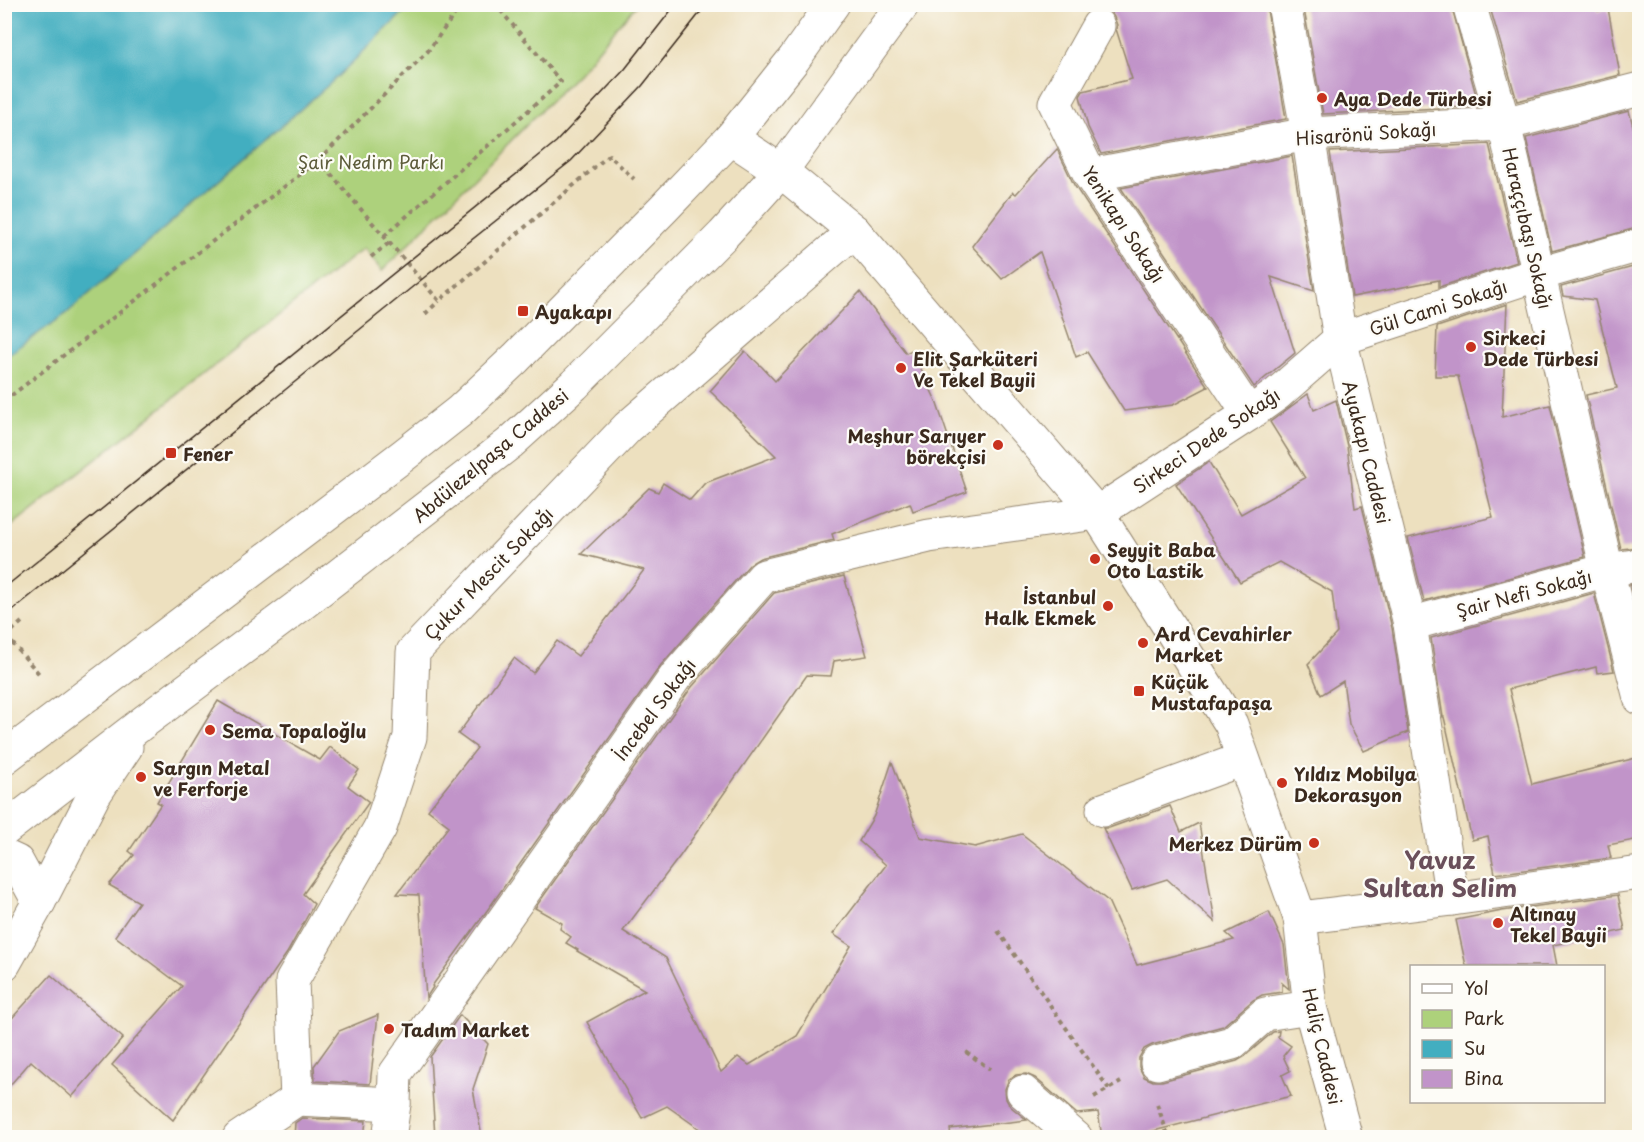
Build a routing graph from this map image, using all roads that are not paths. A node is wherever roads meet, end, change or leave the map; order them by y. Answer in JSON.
{"nodes":[{"id":1,"x":833,"y":4,"type":"edge"},
{"id":2,"x":903,"y":4,"type":"edge"},
{"id":3,"x":1284,"y":4,"type":"edge"},
{"id":4,"x":1469,"y":4,"type":"edge"},
{"id":5,"x":1098,"y":26,"type":"dead end"},
{"id":6,"x":1640,"y":88,"type":"edge"},
{"id":7,"x":1504,"y":124,"type":"junction"},
{"id":8,"x":1308,"y":134,"type":"junction"},
{"id":9,"x":731,"y":138,"type":"junction"},
{"id":10,"x":781,"y":171,"type":"junction"},
{"id":11,"x":1090,"y":175,"type":"junction"},
{"id":12,"x":854,"y":231,"type":"junction"},
{"id":13,"x":1640,"y":245,"type":"edge"},
{"id":14,"x":1539,"y":274,"type":"junction"},
{"id":15,"x":1340,"y":339,"type":"junction"},
{"id":16,"x":1249,"y":414,"type":"junction"},
{"id":17,"x":1096,"y":513,"type":"junction"},
{"id":18,"x":1640,"y":564,"type":"edge"},
{"id":19,"x":1607,"y":570,"type":"junction"},
{"id":20,"x":1410,"y":624,"type":"junction"},
{"id":21,"x":1640,"y":698,"type":"edge"},
{"id":22,"x":145,"y":721,"type":"junction"},
{"id":23,"x":4,"y":758,"type":"edge"},
{"id":24,"x":1243,"y":759,"type":"junction"},
{"id":25,"x":1103,"y":810,"type":"dead end"},
{"id":26,"x":4,"y":830,"type":"edge"},
{"id":27,"x":4,"y":856,"type":"edge"},
{"id":28,"x":1640,"y":873,"type":"edge"},
{"id":29,"x":1452,"y":899,"type":"junction"},
{"id":30,"x":39,"y":903,"type":"junction"},
{"id":31,"x":1300,"y":918,"type":"junction"},
{"id":32,"x":4,"y":964,"type":"edge"},
{"id":33,"x":1310,"y":1008,"type":"junction"},
{"id":34,"x":1157,"y":1063,"type":"dead end"},
{"id":35,"x":1023,"y":1092,"type":"dead end"},
{"id":36,"x":297,"y":1099,"type":"junction"},
{"id":37,"x":394,"y":1104,"type":"junction"},
{"id":38,"x":239,"y":1137,"type":"edge"},
{"id":39,"x":389,"y":1137,"type":"edge"},
{"id":40,"x":1076,"y":1137,"type":"edge"},
{"id":41,"x":1346,"y":1137,"type":"edge"}],
"edges":[{"from":1,"to":9,"type":"street"},
{"from":2,"to":10,"type":"street","name":"Abdülezelpaşa Caddesi"},
{"from":3,"to":8,"type":"street","name":"Ayakapı Caddesi"},
{"from":4,"to":7,"type":"street","name":"Haraççıbaşı Sokağı"},
{"from":5,"to":11,"type":"street","name":"Yenikapı Sokağı"},
{"from":6,"to":7,"type":"street","name":"Hisarönü Sokağı"},
{"from":7,"to":8,"type":"street","name":"Hisarönü Sokağı"},
{"from":7,"to":14,"type":"street","name":"Haraççıbaşı Sokağı"},
{"from":8,"to":11,"type":"street","name":"Hisarönü Sokağı"},
{"from":8,"to":15,"type":"street","name":"Ayakapı Caddesi"},
{"from":9,"to":10,"type":"street","name":"Haliç Caddesi"},
{"from":9,"to":23,"type":"street"},
{"from":10,"to":12,"type":"street","name":"Haliç Caddesi"},
{"from":10,"to":22,"type":"street","name":"Abdülezelpaşa Caddesi"},
{"from":11,"to":16,"type":"street","name":"Yenikapı Sokağı"},
{"from":12,"to":17,"type":"street","name":"Haliç Caddesi"},
{"from":12,"to":36,"type":"street","name":"Çukur Mescit Sokağı"},
{"from":13,"to":14,"type":"street","name":"Gül Cami Sokağı"},
{"from":14,"to":15,"type":"street","name":"Gül Cami Sokağı"},
{"from":14,"to":19,"type":"street","name":"Haraççıbaşı Sokağı"},
{"from":15,"to":16,"type":"street","name":"Sirkeci Dede Sokağı"},
{"from":15,"to":20,"type":"street","name":"Ayakapı Caddesi"},
{"from":16,"to":17,"type":"street","name":"Sirkeci Dede Sokağı"},
{"from":17,"to":24,"type":"street","name":"Haliç Caddesi"},
{"from":17,"to":37,"type":"street","name":"İncebel Sokağı"},
{"from":18,"to":19,"type":"street","name":"Şair Nefi Sokağı"},
{"from":19,"to":20,"type":"street","name":"Şair Nefi Sokağı"},
{"from":19,"to":21,"type":"street","name":"Haraççıbaşı Sokağı"},
{"from":20,"to":29,"type":"street","name":"Ayakapı Caddesi"},
{"from":22,"to":26,"type":"street","name":"Abdülezelpaşa Caddesi"},
{"from":22,"to":30,"type":"street"},
{"from":24,"to":25,"type":"street"},
{"from":24,"to":31,"type":"street","name":"Haliç Caddesi"},
{"from":27,"to":30,"type":"street"},
{"from":28,"to":29,"type":"street"},
{"from":29,"to":31,"type":"street"},
{"from":30,"to":32,"type":"street"},
{"from":31,"to":33,"type":"street","name":"Haliç Caddesi"},
{"from":33,"to":34,"type":"street"},
{"from":33,"to":41,"type":"street","name":"Haliç Caddesi"},
{"from":35,"to":40,"type":"street"},
{"from":36,"to":37,"type":"street"},
{"from":36,"to":38,"type":"street"},
{"from":37,"to":39,"type":"street","name":"İncebel Sokağı"}]}
